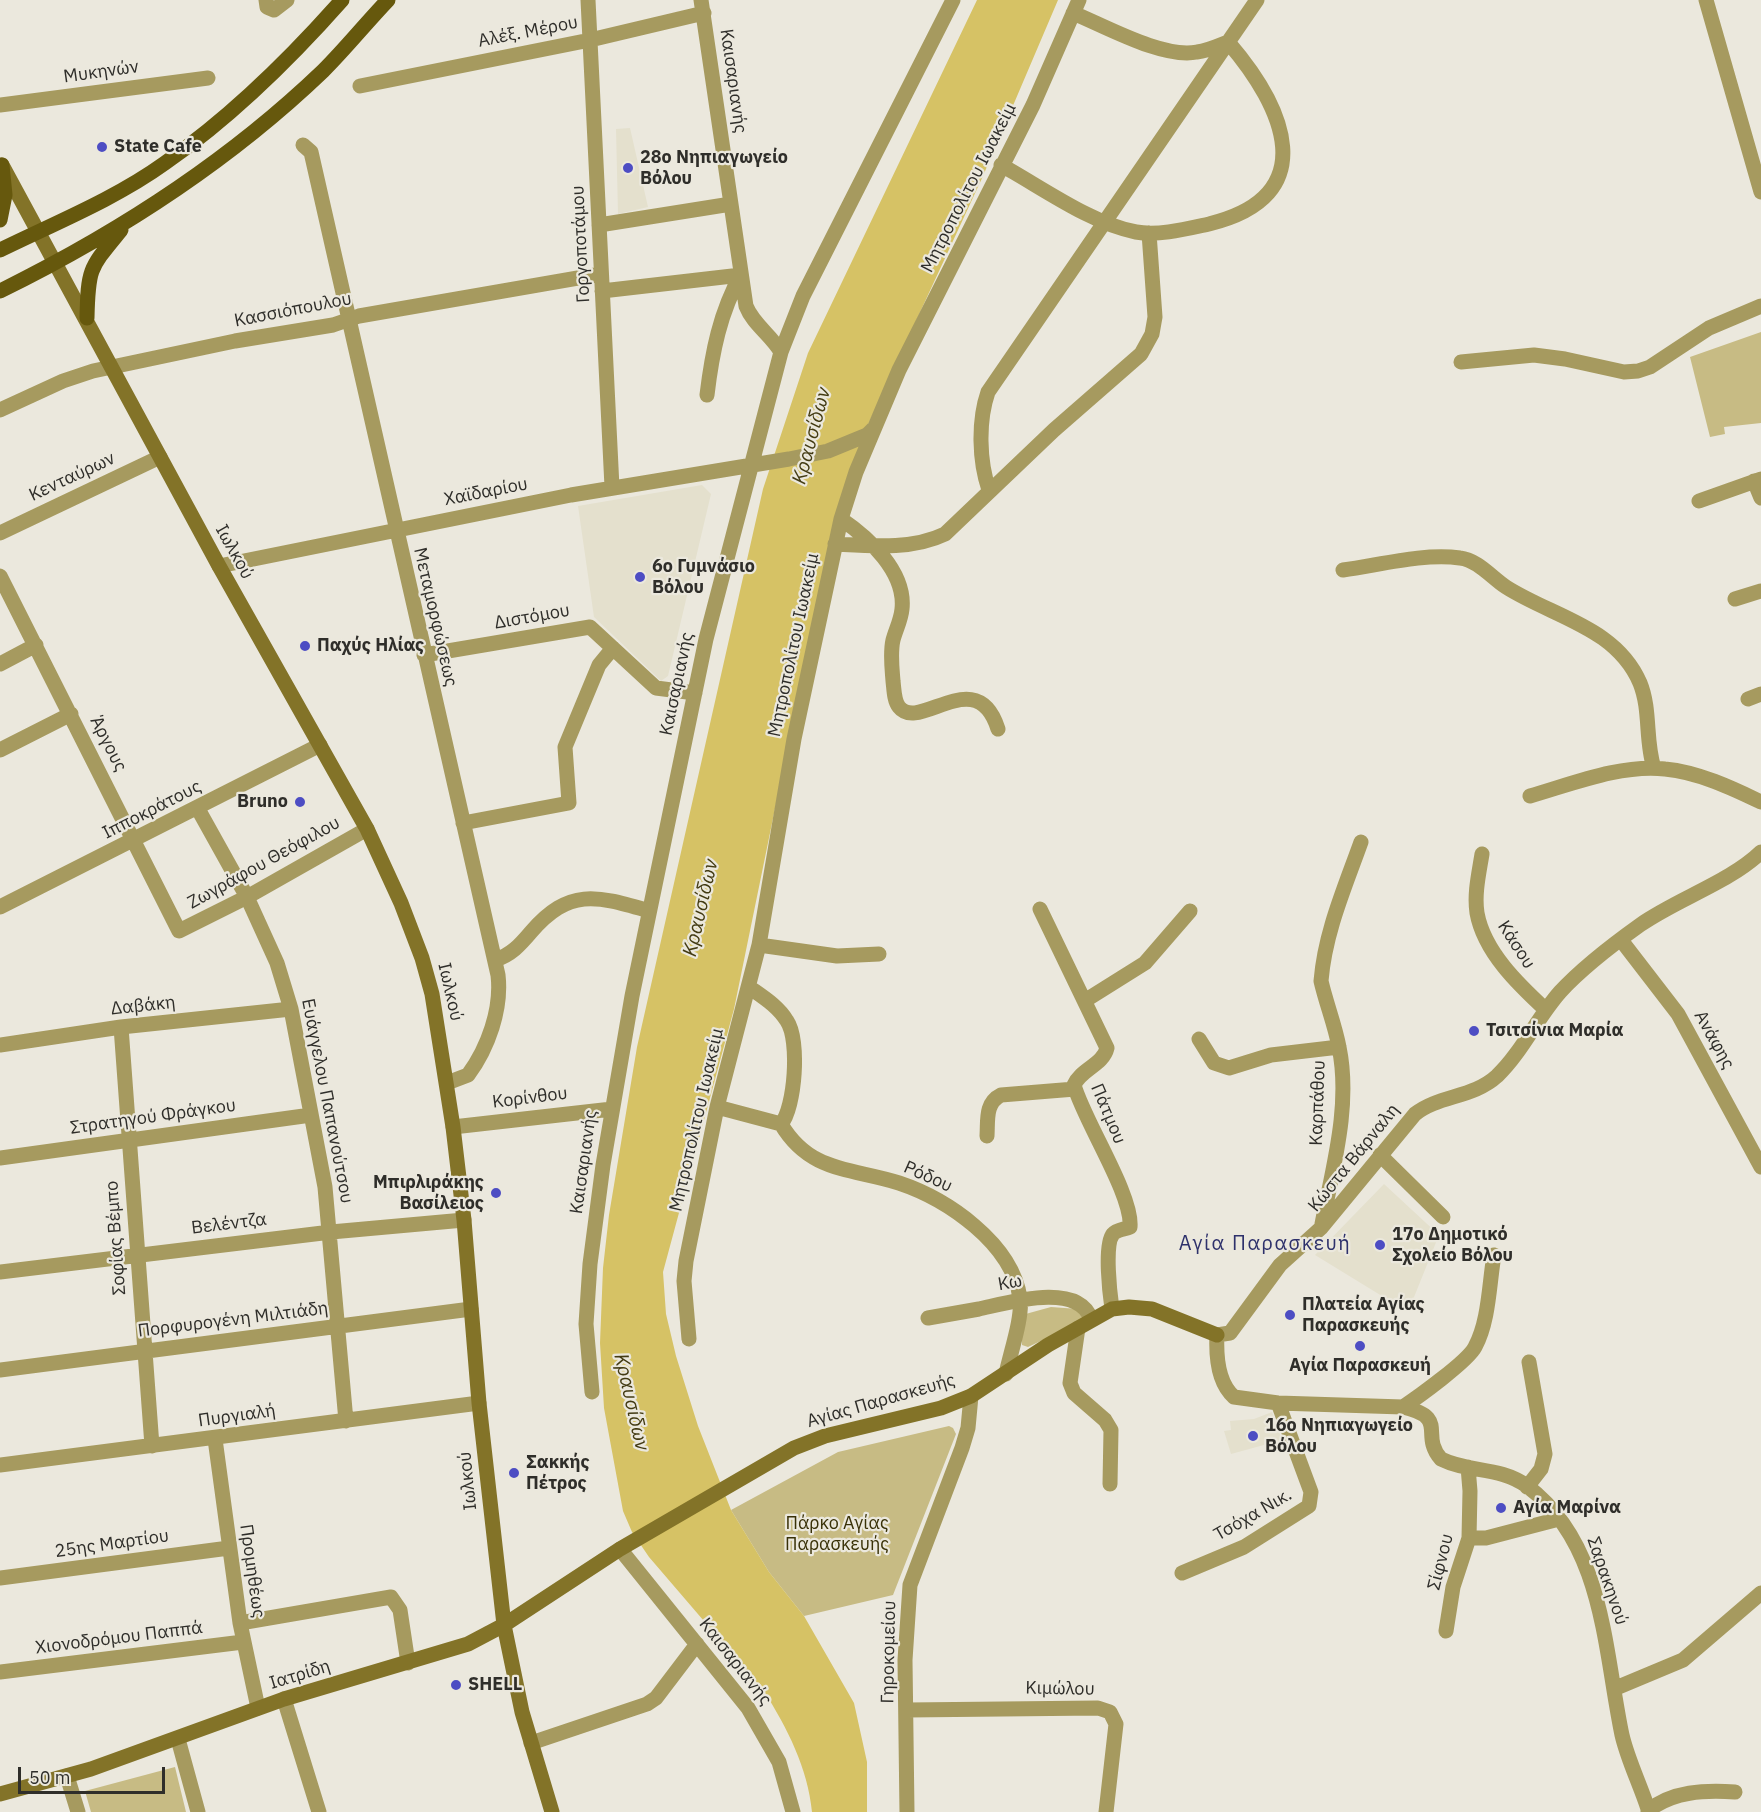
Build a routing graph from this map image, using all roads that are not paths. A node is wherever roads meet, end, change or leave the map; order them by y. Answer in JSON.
{"nodes":[{"id":1,"x":286,"y":0,"type":"edge"},
{"id":2,"x":342,"y":0,"type":"edge"},
{"id":3,"x":388,"y":0,"type":"edge"},
{"id":4,"x":588,"y":0,"type":"edge"},
{"id":5,"x":952,"y":0,"type":"edge"},
{"id":6,"x":1257,"y":0,"type":"edge"},
{"id":7,"x":1706,"y":0,"type":"edge"},
{"id":8,"x":267,"y":4,"type":"edge"},
{"id":9,"x":702,"y":7,"type":"edge"},
{"id":10,"x":1076,"y":7,"type":"edge"},
{"id":11,"x":590,"y":40,"type":"junction"},
{"id":12,"x":1228,"y":42,"type":"junction"},
{"id":13,"x":208,"y":78,"type":"dead end"},
{"id":14,"x":360,"y":86,"type":"dead end"},
{"id":15,"x":0,"y":105,"type":"edge"},
{"id":16,"x":303,"y":145,"type":"dead end"},
{"id":17,"x":1,"y":163,"type":"edge"},
{"id":18,"x":1001,"y":165,"type":"junction"},
{"id":19,"x":1761,"y":192,"type":"edge"},
{"id":20,"x":3,"y":196,"type":"edge"},
{"id":21,"x":731,"y":204,"type":"junction"},
{"id":22,"x":0,"y":220,"type":"edge"},
{"id":23,"x":128,"y":221,"type":"junction"},
{"id":24,"x":1103,"y":221,"type":"junction"},
{"id":25,"x":599,"y":225,"type":"junction"},
{"id":26,"x":39,"y":231,"type":"junction"},
{"id":27,"x":1149,"y":233,"type":"junction"},
{"id":28,"x":0,"y":250,"type":"edge"},
{"id":29,"x":55,"y":261,"type":"junction"},
{"id":30,"x":602,"y":274,"type":"junction"},
{"id":31,"x":741,"y":275,"type":"junction"},
{"id":32,"x":0,"y":291,"type":"edge"},
{"id":33,"x":602,"y":291,"type":"junction"},
{"id":34,"x":1761,"y":306,"type":"edge"},
{"id":35,"x":87,"y":318,"type":"junction"},
{"id":36,"x":349,"y":320,"type":"junction"},
{"id":37,"x":781,"y":352,"type":"junction"},
{"id":38,"x":1461,"y":362,"type":"dead end"},
{"id":39,"x":113,"y":367,"type":"junction"},
{"id":40,"x":707,"y":395,"type":"dead end"},
{"id":41,"x":0,"y":410,"type":"edge"},
{"id":42,"x":870,"y":432,"type":"junction"},
{"id":43,"x":160,"y":457,"type":"junction"},
{"id":44,"x":756,"y":464,"type":"junction"},
{"id":45,"x":1758,"y":480,"type":"edge"},
{"id":46,"x":612,"y":487,"type":"junction"},
{"id":47,"x":989,"y":490,"type":"junction"},
{"id":48,"x":1761,"y":498,"type":"edge"},
{"id":49,"x":1699,"y":501,"type":"dead end"},
{"id":50,"x":841,"y":519,"type":"junction"},
{"id":51,"x":395,"y":530,"type":"junction"},
{"id":52,"x":0,"y":533,"type":"edge"},
{"id":53,"x":835,"y":544,"type":"junction"},
{"id":54,"x":872,"y":546,"type":"junction"},
{"id":55,"x":219,"y":566,"type":"junction"},
{"id":56,"x":1343,"y":570,"type":"dead end"},
{"id":57,"x":0,"y":576,"type":"edge"},
{"id":58,"x":1761,"y":591,"type":"edge"},
{"id":59,"x":1735,"y":599,"type":"dead end"},
{"id":60,"x":36,"y":645,"type":"junction"},
{"id":61,"x":613,"y":648,"type":"junction"},
{"id":62,"x":424,"y":655,"type":"junction"},
{"id":63,"x":0,"y":664,"type":"edge"},
{"id":64,"x":695,"y":693,"type":"junction"},
{"id":65,"x":71,"y":714,"type":"junction"},
{"id":66,"x":998,"y":729,"type":"dead end"},
{"id":67,"x":320,"y":745,"type":"junction"},
{"id":68,"x":0,"y":750,"type":"edge"},
{"id":69,"x":1654,"y":768,"type":"junction"},
{"id":70,"x":1530,"y":796,"type":"dead end"},
{"id":71,"x":1761,"y":801,"type":"edge"},
{"id":72,"x":198,"y":809,"type":"junction"},
{"id":73,"x":463,"y":823,"type":"junction"},
{"id":74,"x":367,"y":829,"type":"junction"},
{"id":75,"x":135,"y":840,"type":"junction"},
{"id":76,"x":1361,"y":842,"type":"dead end"},
{"id":77,"x":1761,"y":852,"type":"edge"},
{"id":78,"x":1482,"y":854,"type":"dead end"},
{"id":79,"x":247,"y":897,"type":"junction"},
{"id":80,"x":0,"y":907,"type":"edge"},
{"id":81,"x":1040,"y":909,"type":"dead end"},
{"id":82,"x":649,"y":911,"type":"junction"},
{"id":83,"x":1190,"y":911,"type":"dead end"},
{"id":84,"x":180,"y":931,"type":"joint"},
{"id":85,"x":1621,"y":940,"type":"junction"},
{"id":86,"x":759,"y":945,"type":"junction"},
{"id":87,"x":879,"y":954,"type":"dead end"},
{"id":88,"x":495,"y":960,"type":"junction"},
{"id":89,"x":749,"y":987,"type":"junction"},
{"id":90,"x":1086,"y":1000,"type":"junction"},
{"id":91,"x":291,"y":1010,"type":"junction"},
{"id":92,"x":1546,"y":1010,"type":"junction"},
{"id":93,"x":121,"y":1027,"type":"junction"},
{"id":94,"x":1199,"y":1039,"type":"dead end"},
{"id":95,"x":0,"y":1045,"type":"edge"},
{"id":96,"x":1339,"y":1047,"type":"junction"},
{"id":97,"x":447,"y":1083,"type":"junction"},
{"id":98,"x":1075,"y":1089,"type":"junction"},
{"id":99,"x":717,"y":1107,"type":"junction"},
{"id":100,"x":612,"y":1109,"type":"junction"},
{"id":101,"x":311,"y":1114,"type":"junction"},
{"id":102,"x":781,"y":1124,"type":"junction"},
{"id":103,"x":453,"y":1127,"type":"junction"},
{"id":104,"x":987,"y":1136,"type":"dead end"},
{"id":105,"x":129,"y":1140,"type":"junction"},
{"id":106,"x":1380,"y":1155,"type":"junction"},
{"id":107,"x":0,"y":1158,"type":"edge"},
{"id":108,"x":1761,"y":1167,"type":"edge"},
{"id":109,"x":1443,"y":1217,"type":"dead end"},
{"id":110,"x":464,"y":1220,"type":"junction"},
{"id":111,"x":1321,"y":1228,"type":"junction"},
{"id":112,"x":331,"y":1232,"type":"junction"},
{"id":113,"x":136,"y":1254,"type":"junction"},
{"id":114,"x":1494,"y":1256,"type":"dead end"},
{"id":115,"x":0,"y":1272,"type":"edge"},
{"id":116,"x":1020,"y":1299,"type":"junction"},
{"id":117,"x":471,"y":1309,"type":"junction"},
{"id":118,"x":1112,"y":1310,"type":"junction"},
{"id":119,"x":928,"y":1318,"type":"dead end"},
{"id":120,"x":1084,"y":1324,"type":"junction"},
{"id":121,"x":339,"y":1326,"type":"junction"},
{"id":122,"x":1217,"y":1335,"type":"junction"},
{"id":123,"x":689,"y":1339,"type":"dead end"},
{"id":124,"x":144,"y":1352,"type":"junction"},
{"id":125,"x":1529,"y":1362,"type":"dead end"},
{"id":126,"x":0,"y":1370,"type":"edge"},
{"id":127,"x":1006,"y":1374,"type":"junction"},
{"id":128,"x":592,"y":1392,"type":"dead end"},
{"id":129,"x":971,"y":1396,"type":"junction"},
{"id":130,"x":479,"y":1403,"type":"junction"},
{"id":131,"x":1278,"y":1403,"type":"junction"},
{"id":132,"x":1403,"y":1407,"type":"junction"},
{"id":133,"x":346,"y":1420,"type":"junction"},
{"id":134,"x":215,"y":1439,"type":"junction"},
{"id":135,"x":152,"y":1446,"type":"junction"},
{"id":136,"x":0,"y":1465,"type":"edge"},
{"id":137,"x":1468,"y":1467,"type":"junction"},
{"id":138,"x":1110,"y":1484,"type":"dead end"},
{"id":139,"x":1527,"y":1487,"type":"junction"},
{"id":140,"x":1559,"y":1519,"type":"junction"},
{"id":141,"x":1469,"y":1538,"type":"junction"},
{"id":142,"x":625,"y":1546,"type":"junction"},
{"id":143,"x":228,"y":1548,"type":"junction"},
{"id":144,"x":1182,"y":1574,"type":"dead end"},
{"id":145,"x":0,"y":1578,"type":"edge"},
{"id":146,"x":1761,"y":1593,"type":"edge"},
{"id":147,"x":240,"y":1623,"type":"junction"},
{"id":148,"x":504,"y":1625,"type":"junction"},
{"id":149,"x":1446,"y":1631,"type":"dead end"},
{"id":150,"x":243,"y":1641,"type":"junction"},
{"id":151,"x":697,"y":1644,"type":"junction"},
{"id":152,"x":408,"y":1663,"type":"junction"},
{"id":153,"x":0,"y":1672,"type":"edge"},
{"id":154,"x":1616,"y":1688,"type":"junction"},
{"id":155,"x":284,"y":1699,"type":"junction"},
{"id":156,"x":258,"y":1708,"type":"junction"},
{"id":157,"x":907,"y":1710,"type":"junction"},
{"id":158,"x":178,"y":1739,"type":"junction"},
{"id":159,"x":531,"y":1743,"type":"junction"},
{"id":160,"x":67,"y":1776,"type":"junction"},
{"id":161,"x":1735,"y":1792,"type":"dead end"},
{"id":162,"x":0,"y":1794,"type":"edge"},
{"id":163,"x":1648,"y":1811,"type":"edge"},
{"id":164,"x":78,"y":1812,"type":"edge"},
{"id":165,"x":198,"y":1812,"type":"edge"},
{"id":166,"x":319,"y":1812,"type":"edge"},
{"id":167,"x":552,"y":1812,"type":"edge"},
{"id":168,"x":793,"y":1812,"type":"edge"},
{"id":169,"x":907,"y":1812,"type":"edge"},
{"id":170,"x":1106,"y":1812,"type":"edge"}],
"edges":[{"from":1,"to":8,"type":"street"},
{"from":2,"to":26,"type":"main road"},
{"from":3,"to":23,"type":"main road"},
{"from":4,"to":11,"type":"street","name":"Γοργοποτάμου"},
{"from":5,"to":37,"type":"street"},
{"from":6,"to":12,"type":"street"},
{"from":7,"to":19,"type":"street"},
{"from":9,"to":11,"type":"street","name":"Αλέξ. Μέρου"},
{"from":9,"to":21,"type":"street","name":"Καισαριανής"},
{"from":10,"to":12,"type":"street"},
{"from":10,"to":18,"type":"street","name":"Μητροπολίτου Ιωακείμ"},
{"from":11,"to":14,"type":"street","name":"Αλέξ. Μέρου"},
{"from":11,"to":25,"type":"street","name":"Γοργοποτάμου"},
{"from":12,"to":24,"type":"street"},
{"from":12,"to":27,"type":"street"},
{"from":13,"to":15,"type":"street","name":"Μυκηνών"},
{"from":16,"to":36,"type":"street","name":"Μεταμορφώσεως"},
{"from":17,"to":20,"type":"main road"},
{"from":17,"to":26,"type":"main road","name":"Ιωλκού"},
{"from":18,"to":24,"type":"street"},
{"from":18,"to":42,"type":"street","name":"Μητροπολίτου Ιωακείμ"},
{"from":20,"to":22,"type":"main road"},
{"from":21,"to":25,"type":"street"},
{"from":21,"to":31,"type":"street","name":"Καισαριανής"},
{"from":23,"to":29,"type":"main road"},
{"from":23,"to":35,"type":"main road"},
{"from":24,"to":27,"type":"street"},
{"from":24,"to":47,"type":"street"},
{"from":25,"to":30,"type":"street","name":"Γοργοποτάμου"},
{"from":26,"to":28,"type":"main road"},
{"from":26,"to":29,"type":"main road","name":"Ιωλκού"},
{"from":27,"to":47,"type":"street"},
{"from":29,"to":32,"type":"main road"},
{"from":29,"to":35,"type":"main road","name":"Ιωλκού"},
{"from":30,"to":33,"type":"street","name":"Γοργοποτάμου"},
{"from":30,"to":36,"type":"street","name":"Κασσιόπουλου"},
{"from":31,"to":33,"type":"street"},
{"from":31,"to":37,"type":"street","name":"Καισαριανής"},
{"from":31,"to":40,"type":"street"},
{"from":33,"to":46,"type":"street","name":"Γοργοποτάμου"},
{"from":34,"to":38,"type":"street"},
{"from":35,"to":39,"type":"main road","name":"Ιωλκού"},
{"from":36,"to":39,"type":"street","name":"Κασσιόπουλου"},
{"from":36,"to":51,"type":"street","name":"Μεταμορφώσεως"},
{"from":37,"to":44,"type":"street","name":"Καισαριανής"},
{"from":39,"to":41,"type":"street","name":"Κασσιόπουλου"},
{"from":39,"to":43,"type":"main road","name":"Ιωλκού"},
{"from":42,"to":44,"type":"street","name":"Χαϊδαρίου"},
{"from":42,"to":50,"type":"street","name":"Μητροπολίτου Ιωακείμ"},
{"from":43,"to":52,"type":"street","name":"Κενταύρων"},
{"from":43,"to":55,"type":"main road","name":"Ιωλκού"},
{"from":44,"to":46,"type":"street","name":"Χαϊδαρίου"},
{"from":44,"to":64,"type":"street","name":"Καισαριανής"},
{"from":45,"to":48,"type":"street"},
{"from":45,"to":49,"type":"street"},
{"from":46,"to":51,"type":"street","name":"Χαϊδαρίου"},
{"from":47,"to":54,"type":"street"},
{"from":50,"to":53,"type":"street","name":"Μητροπολίτου Ιωακείμ"},
{"from":50,"to":54,"type":"street"},
{"from":51,"to":55,"type":"street","name":"Χαϊδαρίου"},
{"from":51,"to":62,"type":"street","name":"Μεταμορφώσεως"},
{"from":53,"to":54,"type":"street"},
{"from":53,"to":86,"type":"street","name":"Μητροπολίτου Ιωακείμ"},
{"from":54,"to":66,"type":"street"},
{"from":55,"to":67,"type":"main road","name":"Ιωλκού"},
{"from":56,"to":69,"type":"street"},
{"from":57,"to":60,"type":"street","name":"Άργους"},
{"from":58,"to":59,"type":"street"},
{"from":60,"to":63,"type":"street"},
{"from":60,"to":65,"type":"street","name":"Άργους"},
{"from":61,"to":62,"type":"street","name":"Διστόμου"},
{"from":61,"to":64,"type":"street","name":"Διστόμου"},
{"from":61,"to":73,"type":"street"},
{"from":62,"to":73,"type":"street","name":"Μεταμορφώσεως"},
{"from":64,"to":82,"type":"street","name":"Καισαριανής"},
{"from":65,"to":68,"type":"street"},
{"from":65,"to":75,"type":"street","name":"Άργους"},
{"from":67,"to":72,"type":"street","name":"Ιπποκράτους"},
{"from":67,"to":74,"type":"main road","name":"Ιωλκού"},
{"from":69,"to":70,"type":"street"},
{"from":69,"to":71,"type":"street"},
{"from":72,"to":75,"type":"street","name":"Ιπποκράτους"},
{"from":72,"to":79,"type":"street","name":"Ευάγγελου Παπανούτσου"},
{"from":73,"to":88,"type":"street","name":"Μεταμορφώσεως"},
{"from":74,"to":79,"type":"street","name":"Ζωγράφου Θεόφιλου"},
{"from":74,"to":97,"type":"main road","name":"Ιωλκού"},
{"from":75,"to":80,"type":"street","name":"Ιπποκράτους"},
{"from":75,"to":84,"type":"street","name":"Άργους"},
{"from":76,"to":96,"type":"street","name":"Καρπάθου"},
{"from":77,"to":85,"type":"street","name":"Κώστα Βάρναλη"},
{"from":78,"to":92,"type":"street","name":"Κάσου"},
{"from":79,"to":84,"type":"street","name":"Ζωγράφου Θεόφιλου"},
{"from":79,"to":91,"type":"street","name":"Ευάγγελου Παπανούτσου"},
{"from":81,"to":90,"type":"street","name":"Πάτμου"},
{"from":82,"to":88,"type":"street"},
{"from":82,"to":100,"type":"street","name":"Καισαριανής"},
{"from":83,"to":90,"type":"street"},
{"from":85,"to":92,"type":"street","name":"Κώστα Βάρναλη"},
{"from":85,"to":108,"type":"street","name":"Ανάφης"},
{"from":86,"to":87,"type":"street"},
{"from":86,"to":89,"type":"street","name":"Μητροπολίτου Ιωακείμ"},
{"from":88,"to":97,"type":"street","name":"Μεταμορφώσεως"},
{"from":89,"to":99,"type":"street","name":"Μητροπολίτου Ιωακείμ"},
{"from":89,"to":102,"type":"street"},
{"from":90,"to":98,"type":"street","name":"Πάτμου"},
{"from":91,"to":93,"type":"street","name":"Δαβάκη"},
{"from":91,"to":101,"type":"street","name":"Ευάγγελου Παπανούτσου"},
{"from":92,"to":106,"type":"street","name":"Κώστα Βάρναλη"},
{"from":93,"to":95,"type":"street","name":"Δαβάκη"},
{"from":93,"to":105,"type":"street","name":"Σοφίας Βέμπο"},
{"from":94,"to":96,"type":"street"},
{"from":96,"to":111,"type":"street","name":"Καρπάθου"},
{"from":97,"to":103,"type":"main road","name":"Ιωλκού"},
{"from":98,"to":104,"type":"street"},
{"from":98,"to":118,"type":"street","name":"Πάτμου"},
{"from":99,"to":102,"type":"street"},
{"from":99,"to":123,"type":"street","name":"Μητροπολίτου Ιωακείμ"},
{"from":100,"to":103,"type":"street","name":"Κορίνθου"},
{"from":100,"to":128,"type":"street","name":"Καισαριανής"},
{"from":101,"to":105,"type":"street","name":"Στρατηγού Φράγκου"},
{"from":101,"to":112,"type":"street","name":"Ευάγγελου Παπανούτσου"},
{"from":102,"to":116,"type":"street","name":"Ρόδου"},
{"from":103,"to":110,"type":"main road","name":"Ιωλκού"},
{"from":105,"to":107,"type":"street","name":"Στρατηγού Φράγκου"},
{"from":105,"to":113,"type":"street","name":"Σοφίας Βέμπο"},
{"from":106,"to":109,"type":"street"},
{"from":106,"to":111,"type":"street","name":"Κώστα Βάρναλη"},
{"from":110,"to":112,"type":"street","name":"Βελέντζα"},
{"from":110,"to":117,"type":"main road","name":"Ιωλκού"},
{"from":111,"to":122,"type":"street","name":"Κώστα Βάρναλη"},
{"from":112,"to":113,"type":"street","name":"Βελέντζα"},
{"from":112,"to":121,"type":"street","name":"Ευάγγελου Παπανούτσου"},
{"from":113,"to":115,"type":"street","name":"Βελέντζα"},
{"from":113,"to":124,"type":"street","name":"Σοφίας Βέμπο"},
{"from":114,"to":132,"type":"street"},
{"from":116,"to":119,"type":"street","name":"Κω"},
{"from":116,"to":120,"type":"street","name":"Κω"},
{"from":116,"to":127,"type":"street"},
{"from":117,"to":121,"type":"street","name":"Πορφυρογένη Μιλτιάδη"},
{"from":117,"to":130,"type":"main road","name":"Ιωλκού"},
{"from":118,"to":120,"type":"main road","name":"Αγίας Παρασκευής"},
{"from":118,"to":122,"type":"main road","name":"Αγίας Παρασκευής"},
{"from":120,"to":127,"type":"main road","name":"Αγίας Παρασκευής"},
{"from":120,"to":138,"type":"street"},
{"from":121,"to":124,"type":"street","name":"Πορφυρογένη Μιλτιάδη"},
{"from":121,"to":133,"type":"street","name":"Ευάγγελου Παπανούτσου"},
{"from":122,"to":131,"type":"street","name":"Σαρακηνού"},
{"from":124,"to":126,"type":"street","name":"Πορφυρογένη Μιλτιάδη"},
{"from":124,"to":135,"type":"street","name":"Σοφίας Βέμπο"},
{"from":125,"to":139,"type":"street"},
{"from":127,"to":129,"type":"main road","name":"Αγίας Παρασκευής"},
{"from":129,"to":142,"type":"main road","name":"Αγίας Παρασκευής"},
{"from":129,"to":157,"type":"street","name":"Γηροκομείου"},
{"from":130,"to":133,"type":"street","name":"Πυργιαλή"},
{"from":130,"to":148,"type":"main road","name":"Ιωλκού"},
{"from":131,"to":132,"type":"street","name":"Σαρακηνού"},
{"from":131,"to":144,"type":"street","name":"Τσόχα Νικ."},
{"from":132,"to":137,"type":"street","name":"Σαρακηνού"},
{"from":133,"to":134,"type":"street","name":"Πυργιαλή"},
{"from":134,"to":135,"type":"street","name":"Πυργιαλή"},
{"from":134,"to":143,"type":"street","name":"Προμηθέως"},
{"from":135,"to":136,"type":"street","name":"Πυργιαλή"},
{"from":137,"to":139,"type":"street","name":"Σαρακηνού"},
{"from":137,"to":141,"type":"street","name":"Σίφνου"},
{"from":139,"to":140,"type":"street","name":"Σαρακηνού"},
{"from":140,"to":141,"type":"street"},
{"from":140,"to":154,"type":"street","name":"Σαρακηνού"},
{"from":141,"to":149,"type":"street","name":"Σίφνου"},
{"from":142,"to":148,"type":"main road","name":"Αγίας Παρασκευής"},
{"from":142,"to":151,"type":"street","name":"Καισαριανής"},
{"from":143,"to":145,"type":"street","name":"25ης Μαρτίου"},
{"from":143,"to":147,"type":"street","name":"Προμηθέως"},
{"from":146,"to":154,"type":"street"},
{"from":147,"to":150,"type":"street","name":"Προμηθέως"},
{"from":147,"to":152,"type":"street"},
{"from":148,"to":152,"type":"main road","name":"Ιατρίδη"},
{"from":148,"to":159,"type":"main road","name":"Ιωλκού"},
{"from":150,"to":153,"type":"street","name":"Χιονοδρόμου Παππά"},
{"from":150,"to":156,"type":"street","name":"Προμηθέως"},
{"from":151,"to":159,"type":"street"},
{"from":151,"to":168,"type":"street","name":"Καισαριανής"},
{"from":152,"to":155,"type":"main road","name":"Ιατρίδη"},
{"from":154,"to":163,"type":"street","name":"Σαρακηνού"},
{"from":155,"to":156,"type":"main road","name":"Ιατρίδη"},
{"from":155,"to":166,"type":"street"},
{"from":156,"to":158,"type":"main road","name":"Ιατρίδη"},
{"from":157,"to":169,"type":"street","name":"Γηροκομείου"},
{"from":157,"to":170,"type":"street","name":"Κιμώλου"},
{"from":158,"to":160,"type":"main road","name":"Ιατρίδη"},
{"from":158,"to":165,"type":"street"},
{"from":159,"to":167,"type":"main road","name":"Ιωλκού"},
{"from":160,"to":162,"type":"main road","name":"Ιατρίδη"},
{"from":160,"to":164,"type":"street"},
{"from":161,"to":163,"type":"street"}]}
